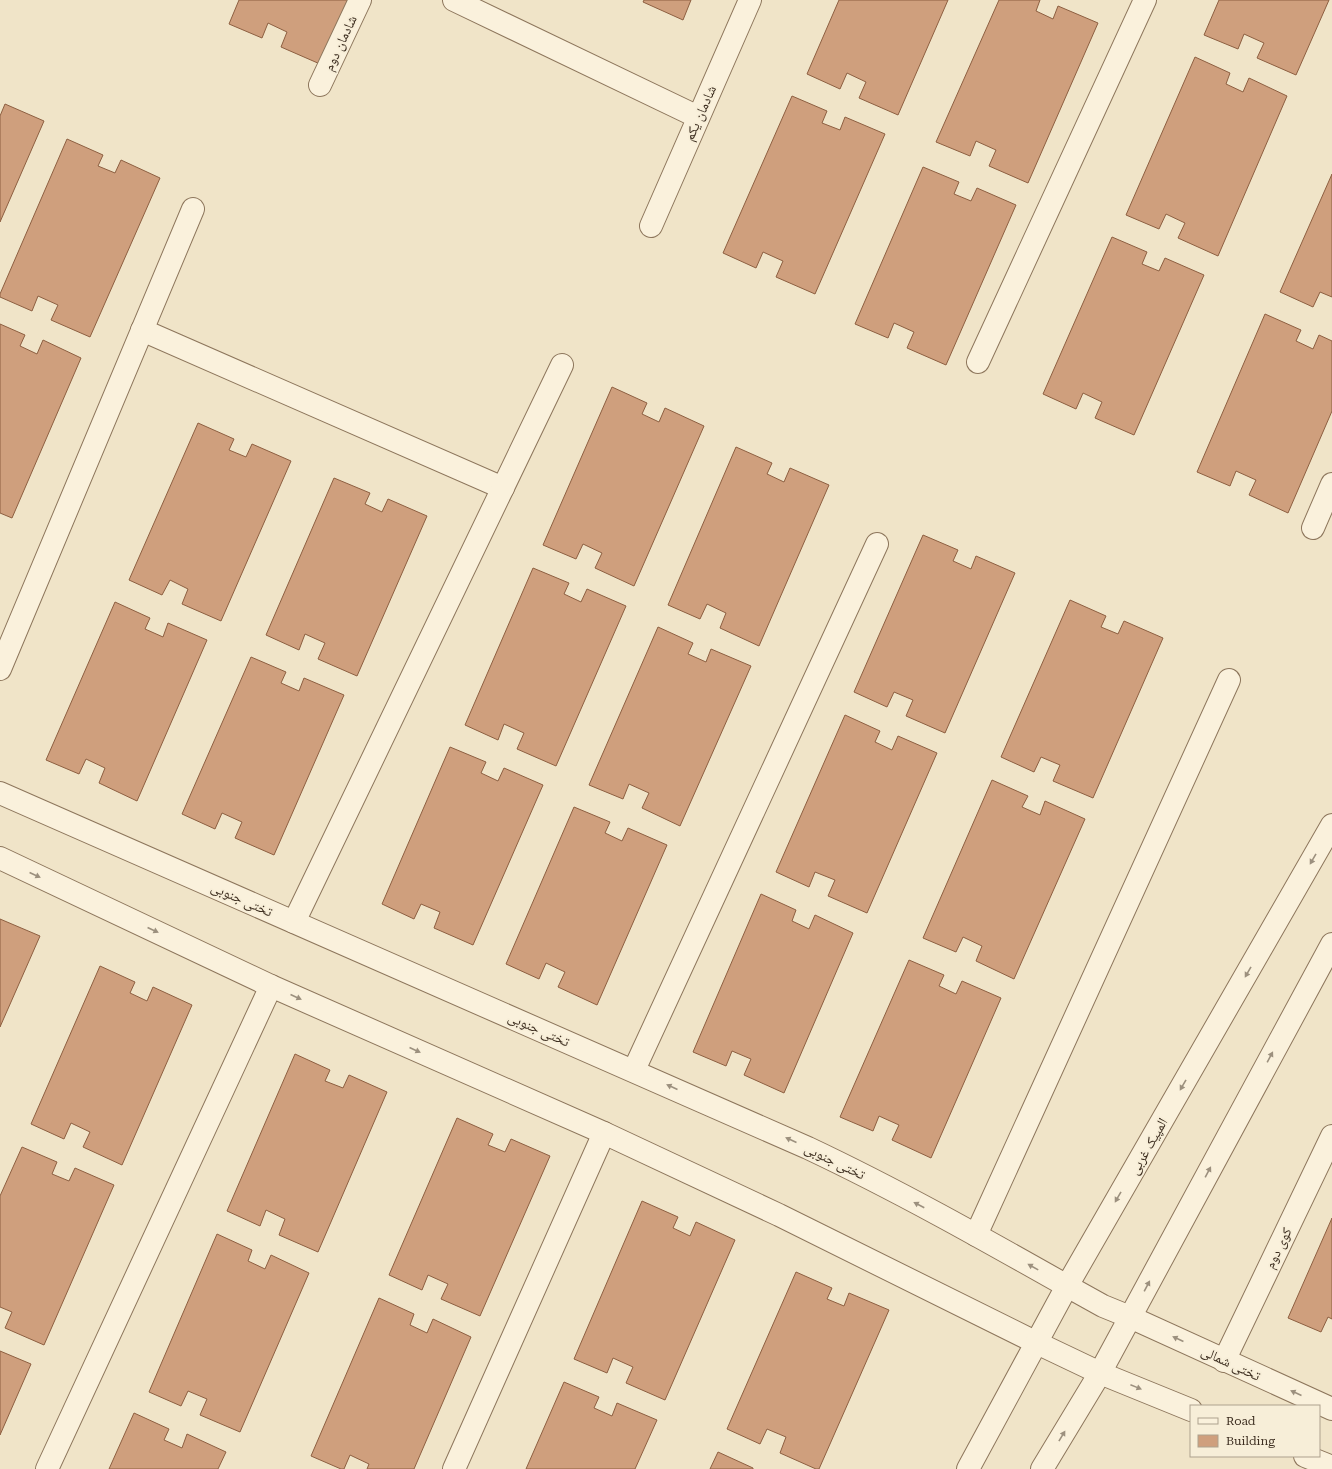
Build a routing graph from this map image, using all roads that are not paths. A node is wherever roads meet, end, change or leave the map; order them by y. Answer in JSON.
{"nodes":[{"id":1,"x":360,"y":0,"type":"edge"},
{"id":2,"x":454,"y":0,"type":"edge"},
{"id":3,"x":750,"y":0,"type":"edge"},
{"id":4,"x":1145,"y":0,"type":"edge"},
{"id":5,"x":320,"y":85,"type":"dead end"},
{"id":6,"x":698,"y":117,"type":"junction"},
{"id":7,"x":193,"y":209,"type":"dead end"},
{"id":8,"x":651,"y":226,"type":"dead end"},
{"id":9,"x":142,"y":330,"type":"junction"},
{"id":10,"x":978,"y":362,"type":"dead end"},
{"id":11,"x":562,"y":366,"type":"dead end"},
{"id":12,"x":1332,"y":484,"type":"edge"},
{"id":13,"x":503,"y":488,"type":"junction"},
{"id":14,"x":1313,"y":528,"type":"dead end"},
{"id":15,"x":877,"y":544,"type":"dead end"},
{"id":16,"x":0,"y":669,"type":"edge"},
{"id":17,"x":1229,"y":680,"type":"dead end"},
{"id":18,"x":0,"y":793,"type":"edge"},
{"id":19,"x":1332,"y":825,"type":"edge"},
{"id":20,"x":0,"y":858,"type":"edge"},
{"id":21,"x":294,"y":922,"type":"junction"},
{"id":22,"x":1332,"y":944,"type":"edge"},
{"id":23,"x":271,"y":986,"type":"junction"},
{"id":24,"x":634,"y":1070,"type":"junction"},
{"id":25,"x":604,"y":1133,"type":"junction"},
{"id":26,"x":1332,"y":1136,"type":"edge"},
{"id":27,"x":976,"y":1235,"type":"junction"},
{"id":28,"x":1067,"y":1286,"type":"junction"},
{"id":29,"x":1130,"y":1317,"type":"junction"},
{"id":30,"x":1037,"y":1343,"type":"junction"},
{"id":31,"x":1224,"y":1361,"type":"junction"},
{"id":32,"x":1100,"y":1373,"type":"junction"},
{"id":33,"x":1332,"y":1409,"type":"edge"},
{"id":34,"x":1190,"y":1410,"type":"edge"},
{"id":35,"x":1307,"y":1457,"type":"edge"},
{"id":36,"x":1332,"y":1467,"type":"edge"},
{"id":37,"x":48,"y":1469,"type":"edge"},
{"id":38,"x":454,"y":1469,"type":"edge"},
{"id":39,"x":968,"y":1469,"type":"edge"},
{"id":40,"x":1042,"y":1469,"type":"edge"}],
"edges":[{"from":1,"to":5,"type":"street","name":"شادمان دوم"},
{"from":2,"to":6,"type":"street"},
{"from":3,"to":6,"type":"street","name":"شادمان یکم"},
{"from":4,"to":10,"type":"street"},
{"from":6,"to":8,"type":"street","name":"شادمان یکم"},
{"from":7,"to":9,"type":"street"},
{"from":9,"to":13,"type":"street"},
{"from":9,"to":16,"type":"street"},
{"from":11,"to":13,"type":"street"},
{"from":12,"to":14,"type":"street"},
{"from":13,"to":21,"type":"street"},
{"from":15,"to":24,"type":"street"},
{"from":17,"to":27,"type":"street"},
{"from":18,"to":21,"type":"street","name":"تختی جنوبی"},
{"from":19,"to":28,"type":"street","name":"المپیک غربی","one_way":true},
{"from":20,"to":23,"type":"street","one_way":true},
{"from":21,"to":24,"type":"street","name":"تختی جنوبی"},
{"from":29,"to":22,"type":"street","one_way":true},
{"from":23,"to":25,"type":"street","one_way":true},
{"from":23,"to":37,"type":"street"},
{"from":27,"to":24,"type":"street","name":"تختی جنوبی","one_way":true},
{"from":25,"to":30,"type":"street"},
{"from":25,"to":38,"type":"street"},
{"from":26,"to":31,"type":"street","name":"کوی دوم"},
{"from":28,"to":27,"type":"street","name":"تختی جنوبی","one_way":true},
{"from":28,"to":29,"type":"street","name":"تختی شمالی"},
{"from":28,"to":30,"type":"street","name":"المپیک غربی"},
{"from":31,"to":29,"type":"street","name":"تختی شمالی","one_way":true},
{"from":29,"to":32,"type":"street"},
{"from":30,"to":32,"type":"street"},
{"from":30,"to":39,"type":"street","name":"المپیک غربی"},
{"from":33,"to":31,"type":"street","name":"تختی شمالی","one_way":true},
{"from":32,"to":34,"type":"street","one_way":true},
{"from":40,"to":32,"type":"street","one_way":true},
{"from":35,"to":36,"type":"street"}]}
